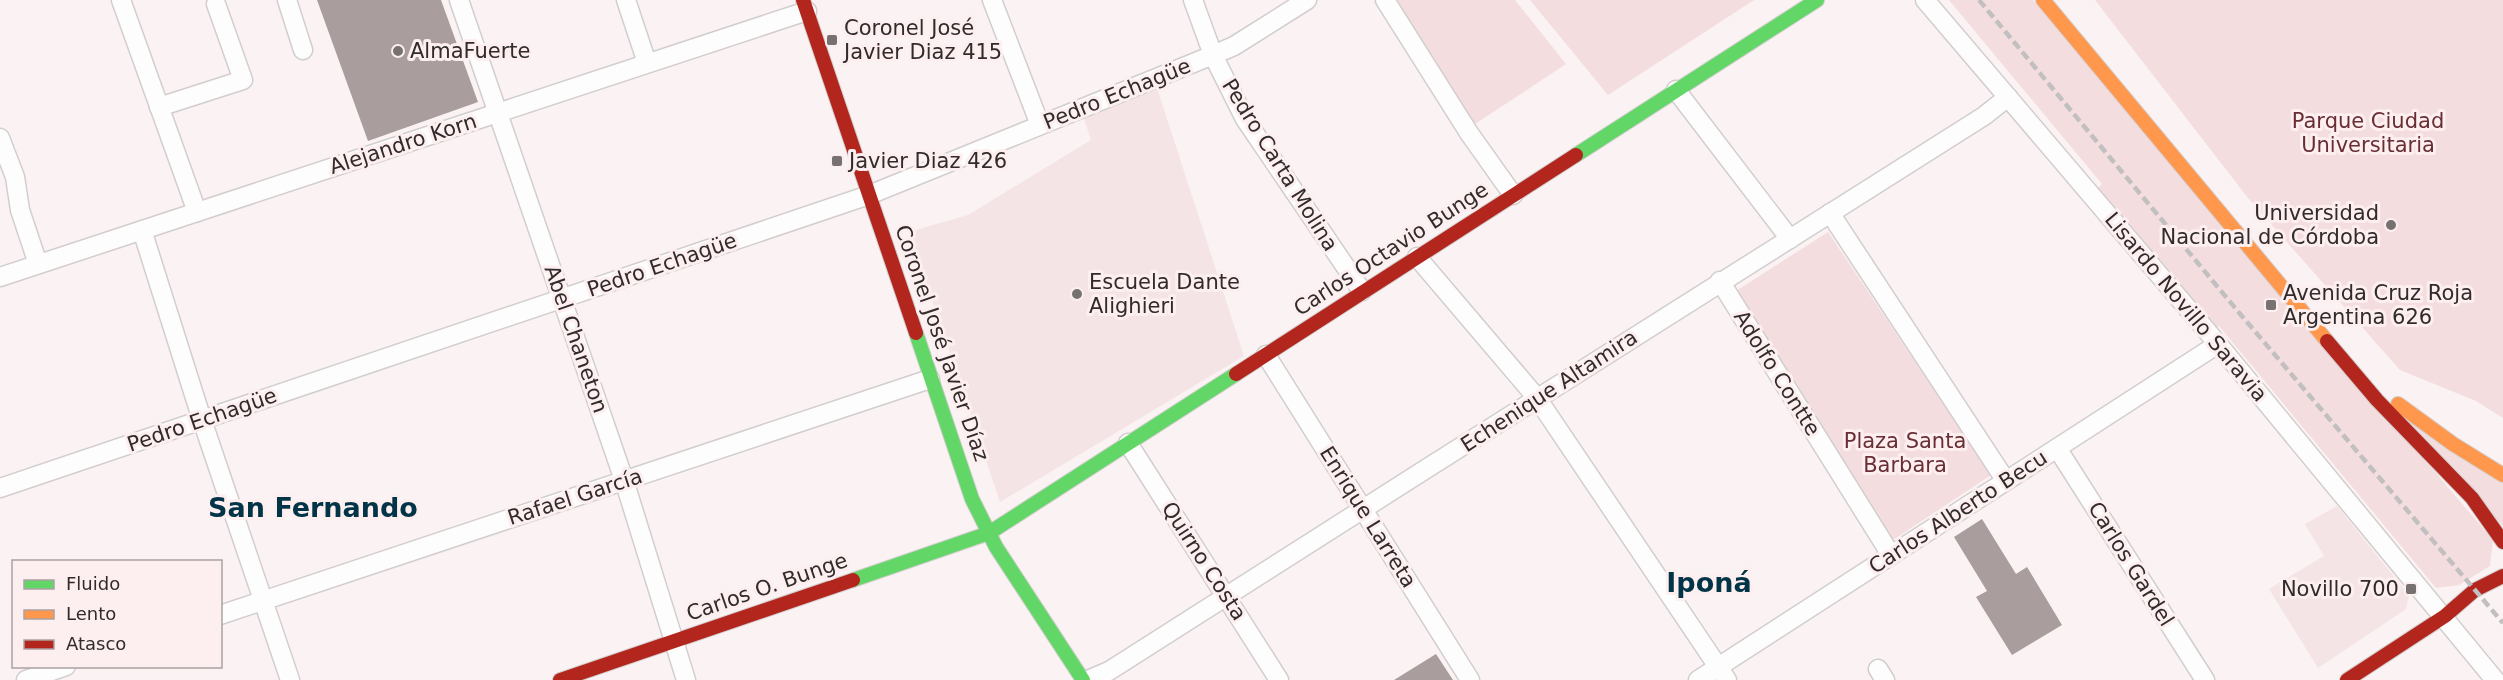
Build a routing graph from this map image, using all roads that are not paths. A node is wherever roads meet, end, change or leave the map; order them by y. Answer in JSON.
{"nodes":[{"id":1,"x":121,"y":0,"type":"edge"},
{"id":2,"x":287,"y":0,"type":"edge"},
{"id":3,"x":459,"y":0,"type":"edge"},
{"id":4,"x":626,"y":0,"type":"edge"},
{"id":5,"x":992,"y":0,"type":"edge"},
{"id":6,"x":1193,"y":0,"type":"edge"},
{"id":7,"x":1307,"y":0,"type":"edge"},
{"id":8,"x":1385,"y":0,"type":"edge"},
{"id":9,"x":1817,"y":0,"type":"edge"},
{"id":10,"x":1925,"y":0,"type":"edge"},
{"id":11,"x":2043,"y":0,"type":"edge"},
{"id":12,"x":216,"y":4,"type":"dead end"},
{"id":13,"x":805,"y":6,"type":"edge"},
{"id":14,"x":303,"y":50,"type":"dead end"},
{"id":15,"x":1213,"y":55,"type":"junction"},
{"id":16,"x":647,"y":63,"type":"junction"},
{"id":17,"x":1676,"y":90,"type":"junction"},
{"id":18,"x":2008,"y":97,"type":"junction"},
{"id":19,"x":159,"y":107,"type":"junction"},
{"id":20,"x":499,"y":112,"type":"junction"},
{"id":21,"x":1040,"y":126,"type":"junction"},
{"id":22,"x":0,"y":138,"type":"edge"},
{"id":23,"x":869,"y":195,"type":"junction"},
{"id":24,"x":1514,"y":195,"type":"junction"},
{"id":25,"x":197,"y":212,"type":"junction"},
{"id":26,"x":1830,"y":213,"type":"junction"},
{"id":27,"x":142,"y":230,"type":"junction"},
{"id":28,"x":1790,"y":238,"type":"junction"},
{"id":29,"x":1417,"y":257,"type":"junction"},
{"id":30,"x":38,"y":264,"type":"junction"},
{"id":31,"x":0,"y":277,"type":"edge"},
{"id":32,"x":1720,"y":281,"type":"junction"},
{"id":33,"x":1362,"y":291,"type":"junction"},
{"id":34,"x":563,"y":298,"type":"junction"},
{"id":35,"x":2218,"y":344,"type":"junction"},
{"id":36,"x":1266,"y":355,"type":"junction"},
{"id":37,"x":2340,"y":355,"type":"junction"},
{"id":38,"x":930,"y":379,"type":"junction"},
{"id":39,"x":1537,"y":398,"type":"junction"},
{"id":40,"x":202,"y":420,"type":"junction"},
{"id":41,"x":1128,"y":443,"type":"junction"},
{"id":42,"x":2058,"y":448,"type":"junction"},
{"id":43,"x":2503,"y":475,"type":"edge"},
{"id":44,"x":624,"y":480,"type":"junction"},
{"id":45,"x":2006,"y":481,"type":"junction"},
{"id":46,"x":0,"y":488,"type":"edge"},
{"id":47,"x":1363,"y":510,"type":"junction"},
{"id":48,"x":989,"y":533,"type":"junction"},
{"id":49,"x":2503,"y":542,"type":"edge"},
{"id":50,"x":1891,"y":555,"type":"junction"},
{"id":51,"x":2503,"y":576,"type":"edge"},
{"id":52,"x":1226,"y":596,"type":"junction"},
{"id":53,"x":263,"y":601,"type":"junction"},
{"id":54,"x":222,"y":614,"type":"edge"},
{"id":55,"x":2445,"y":616,"type":"junction"},
{"id":56,"x":674,"y":641,"type":"junction"},
{"id":57,"x":60,"y":668,"type":"edge"},
{"id":58,"x":1723,"y":673,"type":"edge"},
{"id":59,"x":26,"y":680,"type":"edge"},
{"id":60,"x":290,"y":680,"type":"edge"},
{"id":61,"x":560,"y":680,"type":"edge"},
{"id":62,"x":686,"y":680,"type":"edge"},
{"id":63,"x":1085,"y":680,"type":"edge"},
{"id":64,"x":1280,"y":680,"type":"edge"},
{"id":65,"x":1470,"y":680,"type":"edge"},
{"id":66,"x":1698,"y":680,"type":"edge"},
{"id":67,"x":2205,"y":680,"type":"edge"},
{"id":68,"x":2347,"y":680,"type":"edge"},
{"id":69,"x":2495,"y":680,"type":"edge"}],
"edges":[{"from":1,"to":19,"type":"street"},
{"from":2,"to":14,"type":"street"},
{"from":3,"to":20,"type":"street","name":"Abel Chaneton"},
{"from":4,"to":16,"type":"street"},
{"from":5,"to":21,"type":"street"},
{"from":6,"to":15,"type":"street","name":"Pedro Carta Molina"},
{"from":7,"to":15,"type":"street","name":"Pedro Echagüe"},
{"from":8,"to":24,"type":"street"},
{"from":9,"to":17,"type":"main road","name":"Carlos Octavio Bunge"},
{"from":10,"to":18,"type":"street","name":"Lisardo Novillo Saravia"},
{"from":11,"to":37,"type":"main road"},
{"from":12,"to":19,"type":"street"},
{"from":13,"to":16,"type":"street","name":"Alejandro Korn"},
{"from":13,"to":23,"type":"main road","name":"Coronel José Javier Díaz"},
{"from":15,"to":21,"type":"street","name":"Pedro Echagüe"},
{"from":15,"to":33,"type":"street","name":"Pedro Carta Molina"},
{"from":16,"to":20,"type":"street","name":"Alejandro Korn"},
{"from":17,"to":24,"type":"main road","name":"Carlos Octavio Bunge"},
{"from":17,"to":28,"type":"street"},
{"from":18,"to":26,"type":"street","name":"Echenique Altamira"},
{"from":18,"to":35,"type":"street","name":"Lisardo Novillo Saravia"},
{"from":19,"to":25,"type":"street"},
{"from":20,"to":25,"type":"street","name":"Alejandro Korn"},
{"from":20,"to":34,"type":"street","name":"Abel Chaneton"},
{"from":21,"to":23,"type":"street","name":"Pedro Echagüe"},
{"from":22,"to":30,"type":"street"},
{"from":23,"to":34,"type":"street","name":"Pedro Echagüe"},
{"from":23,"to":38,"type":"main road","name":"Coronel José Javier Díaz"},
{"from":24,"to":29,"type":"main road","name":"Carlos Octavio Bunge"},
{"from":25,"to":27,"type":"street","name":"Alejandro Korn"},
{"from":26,"to":28,"type":"street","name":"Echenique Altamira"},
{"from":26,"to":45,"type":"street"},
{"from":27,"to":30,"type":"street","name":"Alejandro Korn"},
{"from":27,"to":40,"type":"street"},
{"from":28,"to":32,"type":"street","name":"Echenique Altamira"},
{"from":29,"to":33,"type":"main road","name":"Carlos Octavio Bunge"},
{"from":29,"to":39,"type":"street"},
{"from":30,"to":31,"type":"street","name":"Alejandro Korn"},
{"from":32,"to":39,"type":"street","name":"Echenique Altamira"},
{"from":32,"to":50,"type":"street","name":"Adolfo Contte"},
{"from":33,"to":36,"type":"main road","name":"Carlos Octavio Bunge"},
{"from":34,"to":40,"type":"street","name":"Pedro Echagüe"},
{"from":34,"to":44,"type":"street","name":"Abel Chaneton"},
{"from":35,"to":42,"type":"street","name":"Carlos Alberto Becu"},
{"from":35,"to":55,"type":"street","name":"Lisardo Novillo Saravia"},
{"from":36,"to":41,"type":"main road","name":"Carlos Octavio Bunge"},
{"from":36,"to":47,"type":"street","name":"Enrique Larreta"},
{"from":37,"to":43,"type":"main road"},
{"from":37,"to":49,"type":"main road"},
{"from":38,"to":44,"type":"street","name":"Rafael García"},
{"from":38,"to":48,"type":"main road","name":"Coronel José Javier Díaz"},
{"from":39,"to":47,"type":"street","name":"Echenique Altamira"},
{"from":39,"to":58,"type":"street"},
{"from":40,"to":46,"type":"street","name":"Pedro Echagüe"},
{"from":40,"to":53,"type":"street"},
{"from":41,"to":48,"type":"main road","name":"Carlos Octavio Bunge"},
{"from":41,"to":52,"type":"street","name":"Quirno Costa"},
{"from":42,"to":45,"type":"street","name":"Carlos Alberto Becu"},
{"from":42,"to":67,"type":"street","name":"Carlos Gardel"},
{"from":44,"to":53,"type":"street","name":"Rafael García"},
{"from":44,"to":56,"type":"street","name":"Abel Chaneton"},
{"from":45,"to":50,"type":"street","name":"Carlos Alberto Becu"},
{"from":47,"to":52,"type":"street","name":"Echenique Altamira"},
{"from":47,"to":65,"type":"street","name":"Enrique Larreta"},
{"from":48,"to":56,"type":"main road","name":"Carlos O. Bunge"},
{"from":48,"to":63,"type":"main road","name":"Coronel José Javier Díaz"},
{"from":50,"to":58,"type":"street","name":"Carlos Alberto Becu"},
{"from":51,"to":55,"type":"main road"},
{"from":52,"to":63,"type":"street","name":"Echenique Altamira"},
{"from":52,"to":64,"type":"street","name":"Quirno Costa"},
{"from":53,"to":54,"type":"street","name":"Rafael García"},
{"from":53,"to":60,"type":"street"},
{"from":55,"to":68,"type":"main road"},
{"from":55,"to":69,"type":"street","name":"Lisardo Novillo Saravia"},
{"from":56,"to":61,"type":"main road","name":"Carlos O. Bunge"},
{"from":56,"to":62,"type":"street","name":"Abel Chaneton"},
{"from":57,"to":59,"type":"street"},
{"from":58,"to":66,"type":"street","name":"Carlos Alberto Becu"}]}
